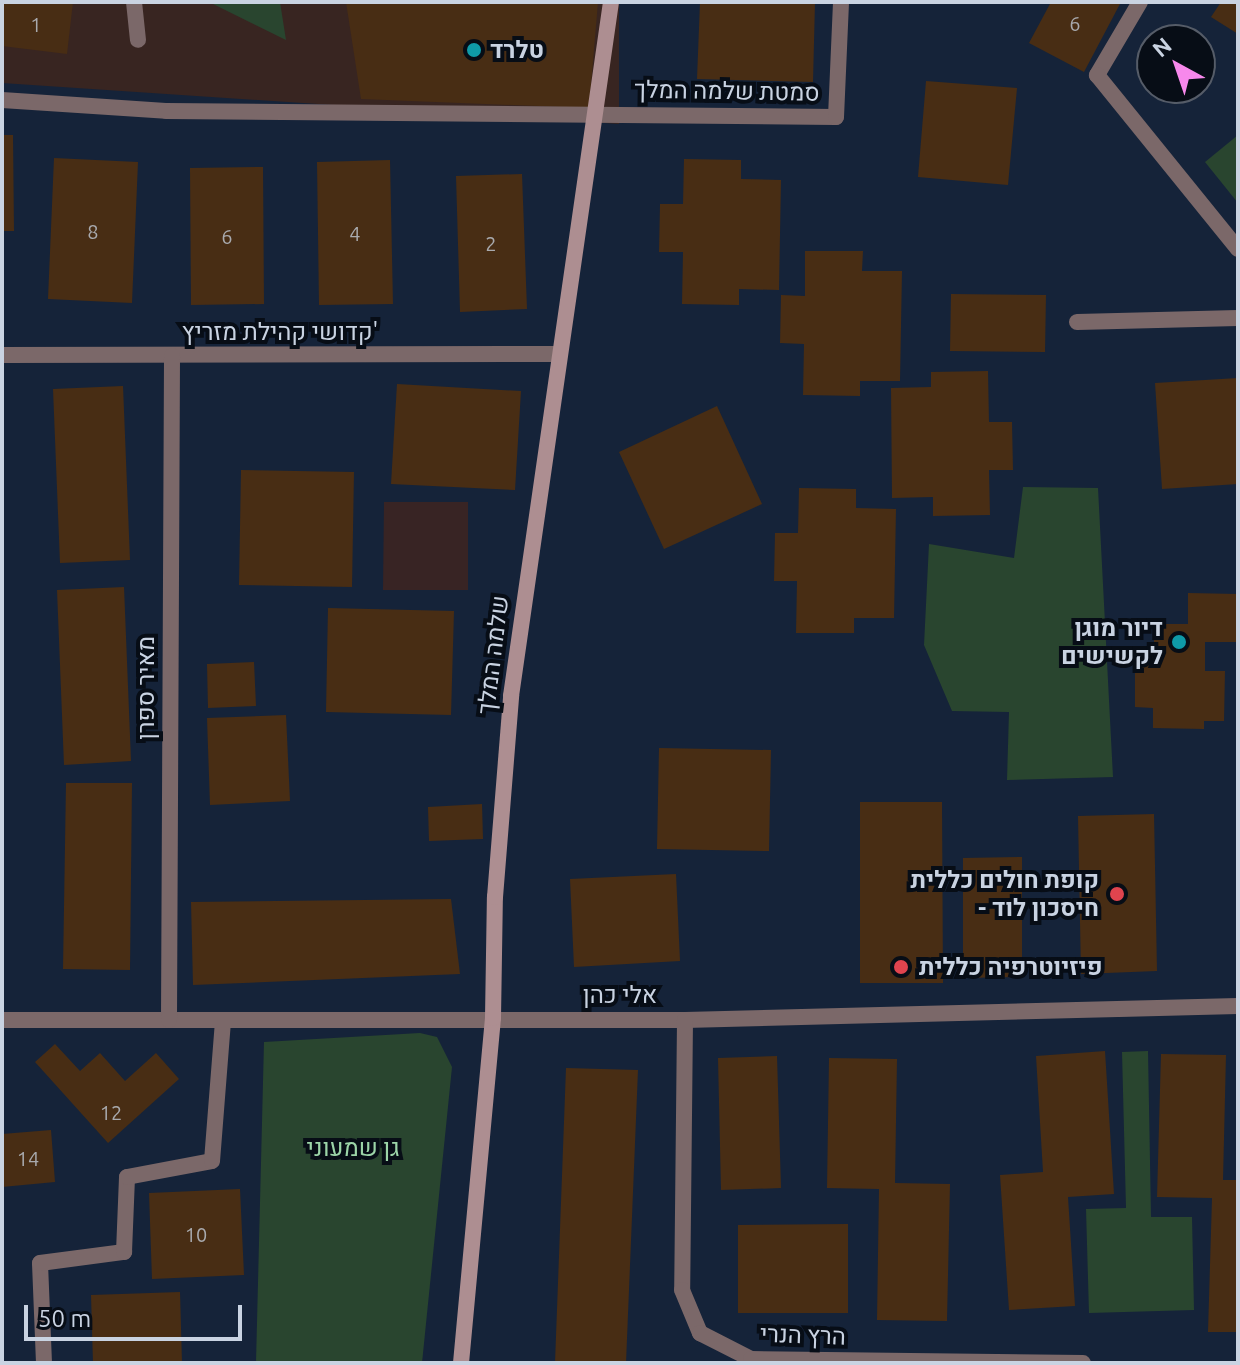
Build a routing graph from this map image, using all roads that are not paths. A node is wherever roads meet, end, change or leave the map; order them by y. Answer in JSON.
{"nodes":[{"id":1,"x":134,"y":2,"type":"edge"},
{"id":2,"x":611,"y":2,"type":"edge"},
{"id":3,"x":841,"y":2,"type":"edge"},
{"id":4,"x":1140,"y":2,"type":"edge"},
{"id":5,"x":138,"y":40,"type":"dead end"},
{"id":6,"x":2,"y":100,"type":"edge"},
{"id":7,"x":599,"y":112,"type":"junction"},
{"id":8,"x":1238,"y":249,"type":"edge"},
{"id":9,"x":1238,"y":318,"type":"edge"},
{"id":10,"x":1077,"y":322,"type":"dead end"},
{"id":11,"x":557,"y":354,"type":"junction"},
{"id":12,"x":2,"y":355,"type":"edge"},
{"id":13,"x":172,"y":356,"type":"junction"},
{"id":14,"x":1238,"y":1006,"type":"edge"},
{"id":15,"x":493,"y":1018,"type":"junction"},
{"id":16,"x":2,"y":1020,"type":"edge"},
{"id":17,"x":169,"y":1020,"type":"junction"},
{"id":18,"x":223,"y":1020,"type":"junction"},
{"id":19,"x":685,"y":1020,"type":"junction"},
{"id":20,"x":469,"y":1318,"type":"junction"},
{"id":21,"x":44,"y":1363,"type":"edge"},
{"id":22,"x":461,"y":1363,"type":"edge"},
{"id":23,"x":472,"y":1363,"type":"edge"},
{"id":24,"x":1083,"y":1363,"type":"edge"}],
"edges":[{"from":1,"to":5,"type":"street"},
{"from":2,"to":7,"type":"street","name":"שלמה המלך"},
{"from":3,"to":7,"type":"street","name":"סמטת שלמה המלך"},
{"from":4,"to":8,"type":"street"},
{"from":6,"to":7,"type":"street"},
{"from":7,"to":11,"type":"street","name":"שלמה המלך"},
{"from":9,"to":10,"type":"street"},
{"from":11,"to":13,"type":"street","name":"קדושי קהילת מזריץ'"},
{"from":11,"to":15,"type":"street","name":"שלמה המלך"},
{"from":12,"to":13,"type":"street","name":"קדושי קהילת מזריץ'"},
{"from":13,"to":17,"type":"street","name":"מאיר ספרן"},
{"from":14,"to":19,"type":"street","name":"אלי כהן"},
{"from":15,"to":18,"type":"street","name":"אלי כהן"},
{"from":15,"to":19,"type":"street","name":"אלי כהן"},
{"from":15,"to":20,"type":"street","name":"שלמה המלך"},
{"from":16,"to":17,"type":"street","name":"אלי כהן"},
{"from":17,"to":18,"type":"street","name":"אלי כהן"},
{"from":18,"to":21,"type":"street"},
{"from":19,"to":24,"type":"street","name":"הרץ הנרי"},
{"from":20,"to":22,"type":"street","name":"שלמה המלך"},
{"from":20,"to":23,"type":"street","name":"שלמה המלך"}]}
